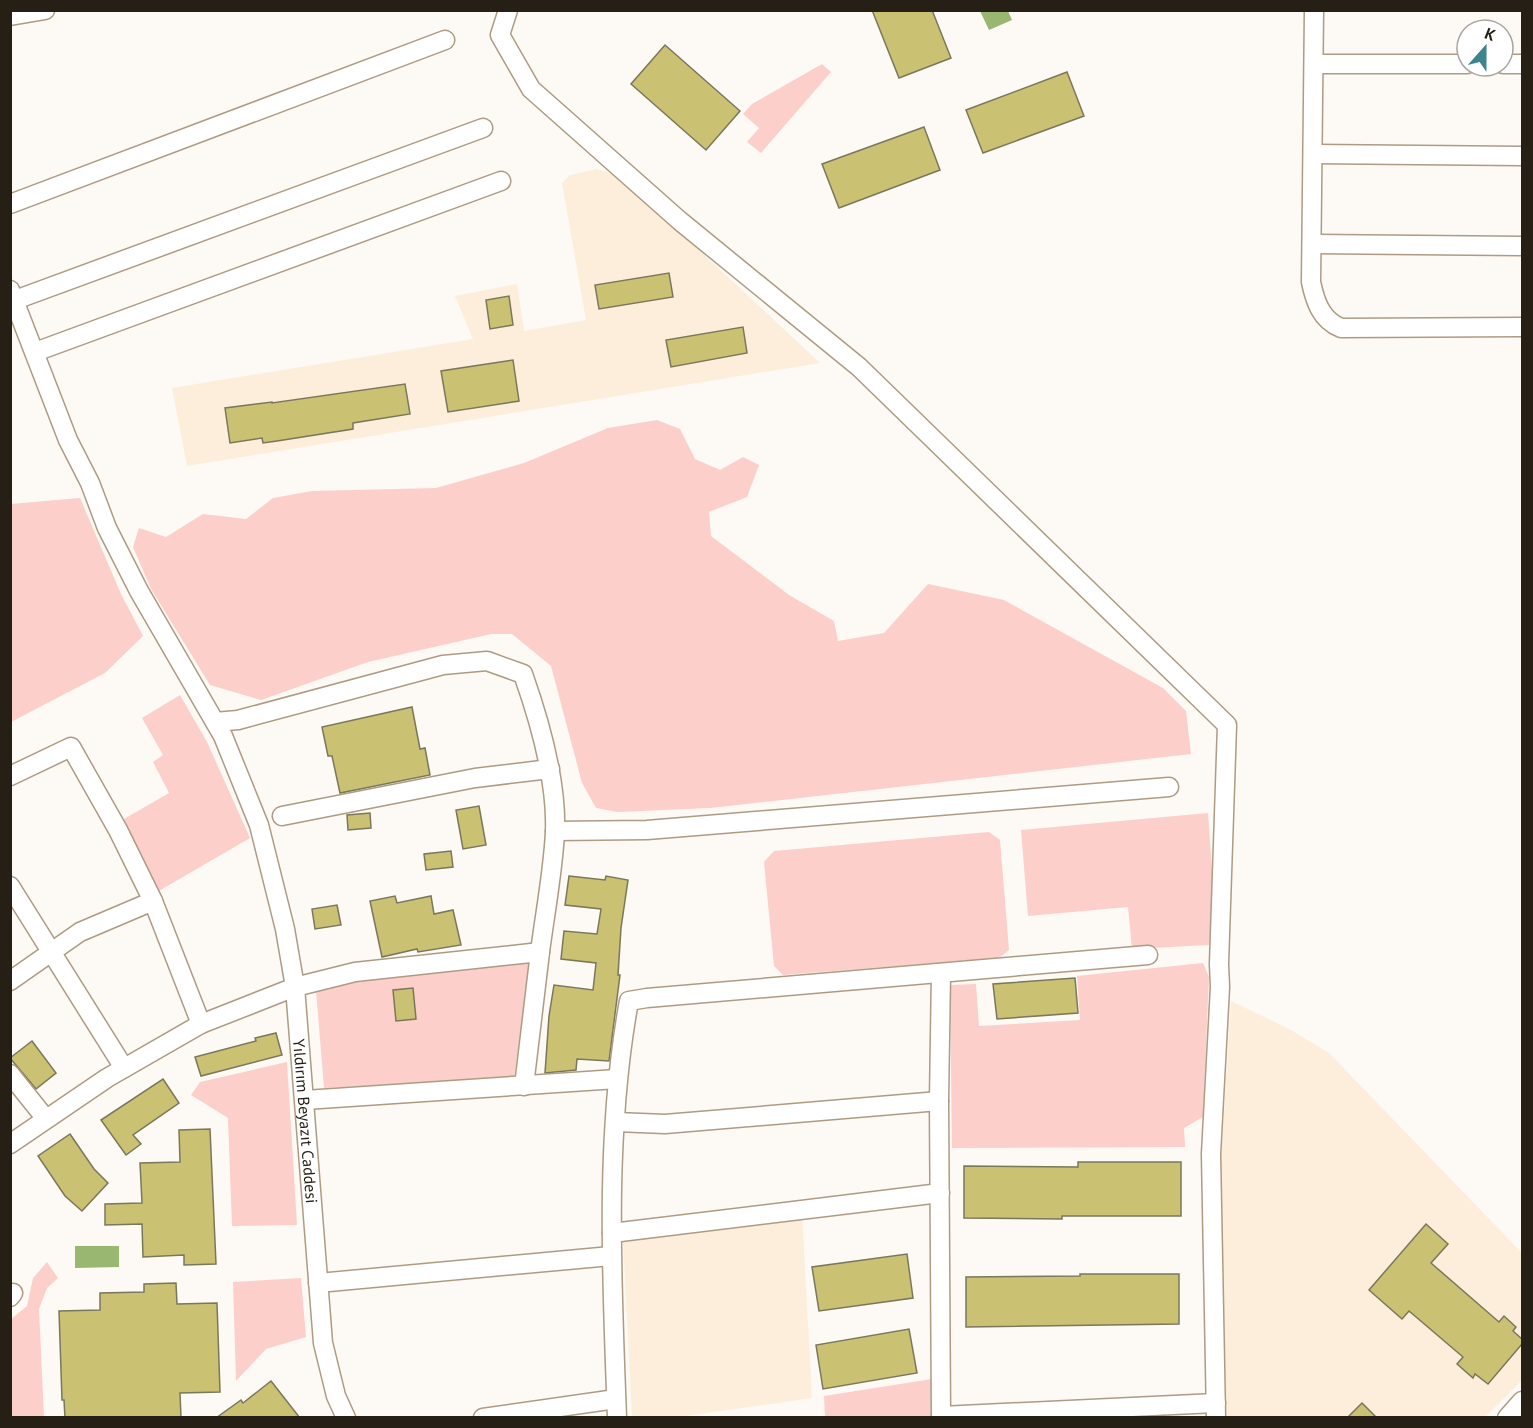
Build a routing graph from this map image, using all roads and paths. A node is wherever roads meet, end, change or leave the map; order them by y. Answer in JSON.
{"nodes":[{"id":1,"x":45,"y":10,"type":"edge"},
{"id":2,"x":508,"y":10,"type":"edge"},
{"id":3,"x":1314,"y":10,"type":"edge"},
{"id":4,"x":12,"y":16,"type":"edge"},
{"id":5,"x":445,"y":40,"type":"dead end"},
{"id":6,"x":1314,"y":64,"type":"junction"},
{"id":7,"x":1455,"y":64,"type":"edge"},
{"id":8,"x":483,"y":128,"type":"dead end"},
{"id":9,"x":1313,"y":154,"type":"junction"},
{"id":10,"x":1522,"y":156,"type":"edge"},
{"id":11,"x":501,"y":181,"type":"dead end"},
{"id":12,"x":10,"y":204,"type":"edge"},
{"id":13,"x":1312,"y":244,"type":"junction"},
{"id":14,"x":1522,"y":246,"type":"edge"},
{"id":15,"x":13,"y":295,"type":"edge"},
{"id":16,"x":1522,"y":327,"type":"edge"},
{"id":17,"x":35,"y":352,"type":"junction"},
{"id":18,"x":215,"y":722,"type":"junction"},
{"id":19,"x":550,"y":769,"type":"junction"},
{"id":20,"x":10,"y":776,"type":"edge"},
{"id":21,"x":1169,"y":787,"type":"dead end"},
{"id":22,"x":282,"y":816,"type":"dead end"},
{"id":23,"x":555,"y":831,"type":"junction"},
{"id":24,"x":10,"y":886,"type":"edge"},
{"id":25,"x":153,"y":901,"type":"junction"},
{"id":26,"x":51,"y":951,"type":"junction"},
{"id":27,"x":540,"y":952,"type":"junction"},
{"id":28,"x":1148,"y":955,"type":"dead end"},
{"id":29,"x":942,"y":973,"type":"junction"},
{"id":30,"x":10,"y":981,"type":"edge"},
{"id":31,"x":295,"y":987,"type":"junction"},
{"id":32,"x":201,"y":1023,"type":"junction"},
{"id":33,"x":124,"y":1068,"type":"junction"},
{"id":34,"x":10,"y":1074,"type":"edge"},
{"id":35,"x":617,"y":1079,"type":"junction"},
{"id":36,"x":524,"y":1086,"type":"junction"},
{"id":37,"x":305,"y":1100,"type":"junction"},
{"id":38,"x":939,"y":1101,"type":"junction"},
{"id":39,"x":46,"y":1119,"type":"junction"},
{"id":40,"x":616,"y":1122,"type":"junction"},
{"id":41,"x":10,"y":1144,"type":"edge"},
{"id":42,"x":940,"y":1193,"type":"junction"},
{"id":43,"x":612,"y":1233,"type":"junction"},
{"id":44,"x":611,"y":1256,"type":"junction"},
{"id":45,"x":318,"y":1283,"type":"junction"},
{"id":46,"x":616,"y":1399,"type":"junction"},
{"id":47,"x":1522,"y":1401,"type":"edge"},
{"id":48,"x":1216,"y":1410,"type":"edge"},
{"id":49,"x":941,"y":1417,"type":"edge"},
{"id":50,"x":346,"y":1418,"type":"edge"},
{"id":51,"x":483,"y":1418,"type":"edge"},
{"id":52,"x":617,"y":1418,"type":"edge"},
{"id":53,"x":1507,"y":1418,"type":"edge"}],
"edges":[{"from":1,"to":4,"type":"street"},
{"from":2,"to":48,"type":"street"},
{"from":3,"to":6,"type":"street"},
{"from":5,"to":12,"type":"street"},
{"from":6,"to":7,"type":"street"},
{"from":6,"to":9,"type":"street"},
{"from":8,"to":15,"type":"street"},
{"from":9,"to":10,"type":"street"},
{"from":9,"to":13,"type":"street"},
{"from":11,"to":17,"type":"street"},
{"from":13,"to":14,"type":"street"},
{"from":13,"to":16,"type":"street"},
{"from":15,"to":17,"type":"street","name":"Yıldırım Beyazıt Caddesi"},
{"from":17,"to":18,"type":"street","name":"Yıldırım Beyazıt Caddesi"},
{"from":18,"to":19,"type":"street"},
{"from":18,"to":31,"type":"street","name":"Yıldırım Beyazıt Caddesi"},
{"from":19,"to":22,"type":"street"},
{"from":19,"to":23,"type":"street"},
{"from":20,"to":25,"type":"street"},
{"from":21,"to":23,"type":"street"},
{"from":23,"to":27,"type":"street"},
{"from":24,"to":26,"type":"street"},
{"from":25,"to":26,"type":"street"},
{"from":25,"to":32,"type":"street"},
{"from":26,"to":30,"type":"street"},
{"from":26,"to":33,"type":"street"},
{"from":27,"to":31,"type":"street"},
{"from":27,"to":36,"type":"street"},
{"from":28,"to":29,"type":"street"},
{"from":29,"to":35,"type":"street"},
{"from":29,"to":38,"type":"street"},
{"from":31,"to":32,"type":"street"},
{"from":31,"to":37,"type":"street","name":"Yıldırım Beyazıt Caddesi"},
{"from":32,"to":33,"type":"street"},
{"from":33,"to":39,"type":"street"},
{"from":34,"to":39,"type":"street"},
{"from":35,"to":36,"type":"street"},
{"from":35,"to":40,"type":"street"},
{"from":36,"to":37,"type":"street"},
{"from":37,"to":45,"type":"street","name":"Yıldırım Beyazıt Caddesi"},
{"from":38,"to":40,"type":"street"},
{"from":38,"to":42,"type":"street"},
{"from":39,"to":41,"type":"street"},
{"from":40,"to":43,"type":"street"},
{"from":42,"to":43,"type":"street"},
{"from":42,"to":49,"type":"street"},
{"from":43,"to":44,"type":"street"},
{"from":44,"to":45,"type":"street"},
{"from":44,"to":46,"type":"street"},
{"from":45,"to":50,"type":"street","name":"Yıldırım Beyazıt Caddesi"},
{"from":46,"to":51,"type":"street"},
{"from":46,"to":52,"type":"street"},
{"from":47,"to":53,"type":"street"},
{"from":48,"to":49,"type":"street"}]}
